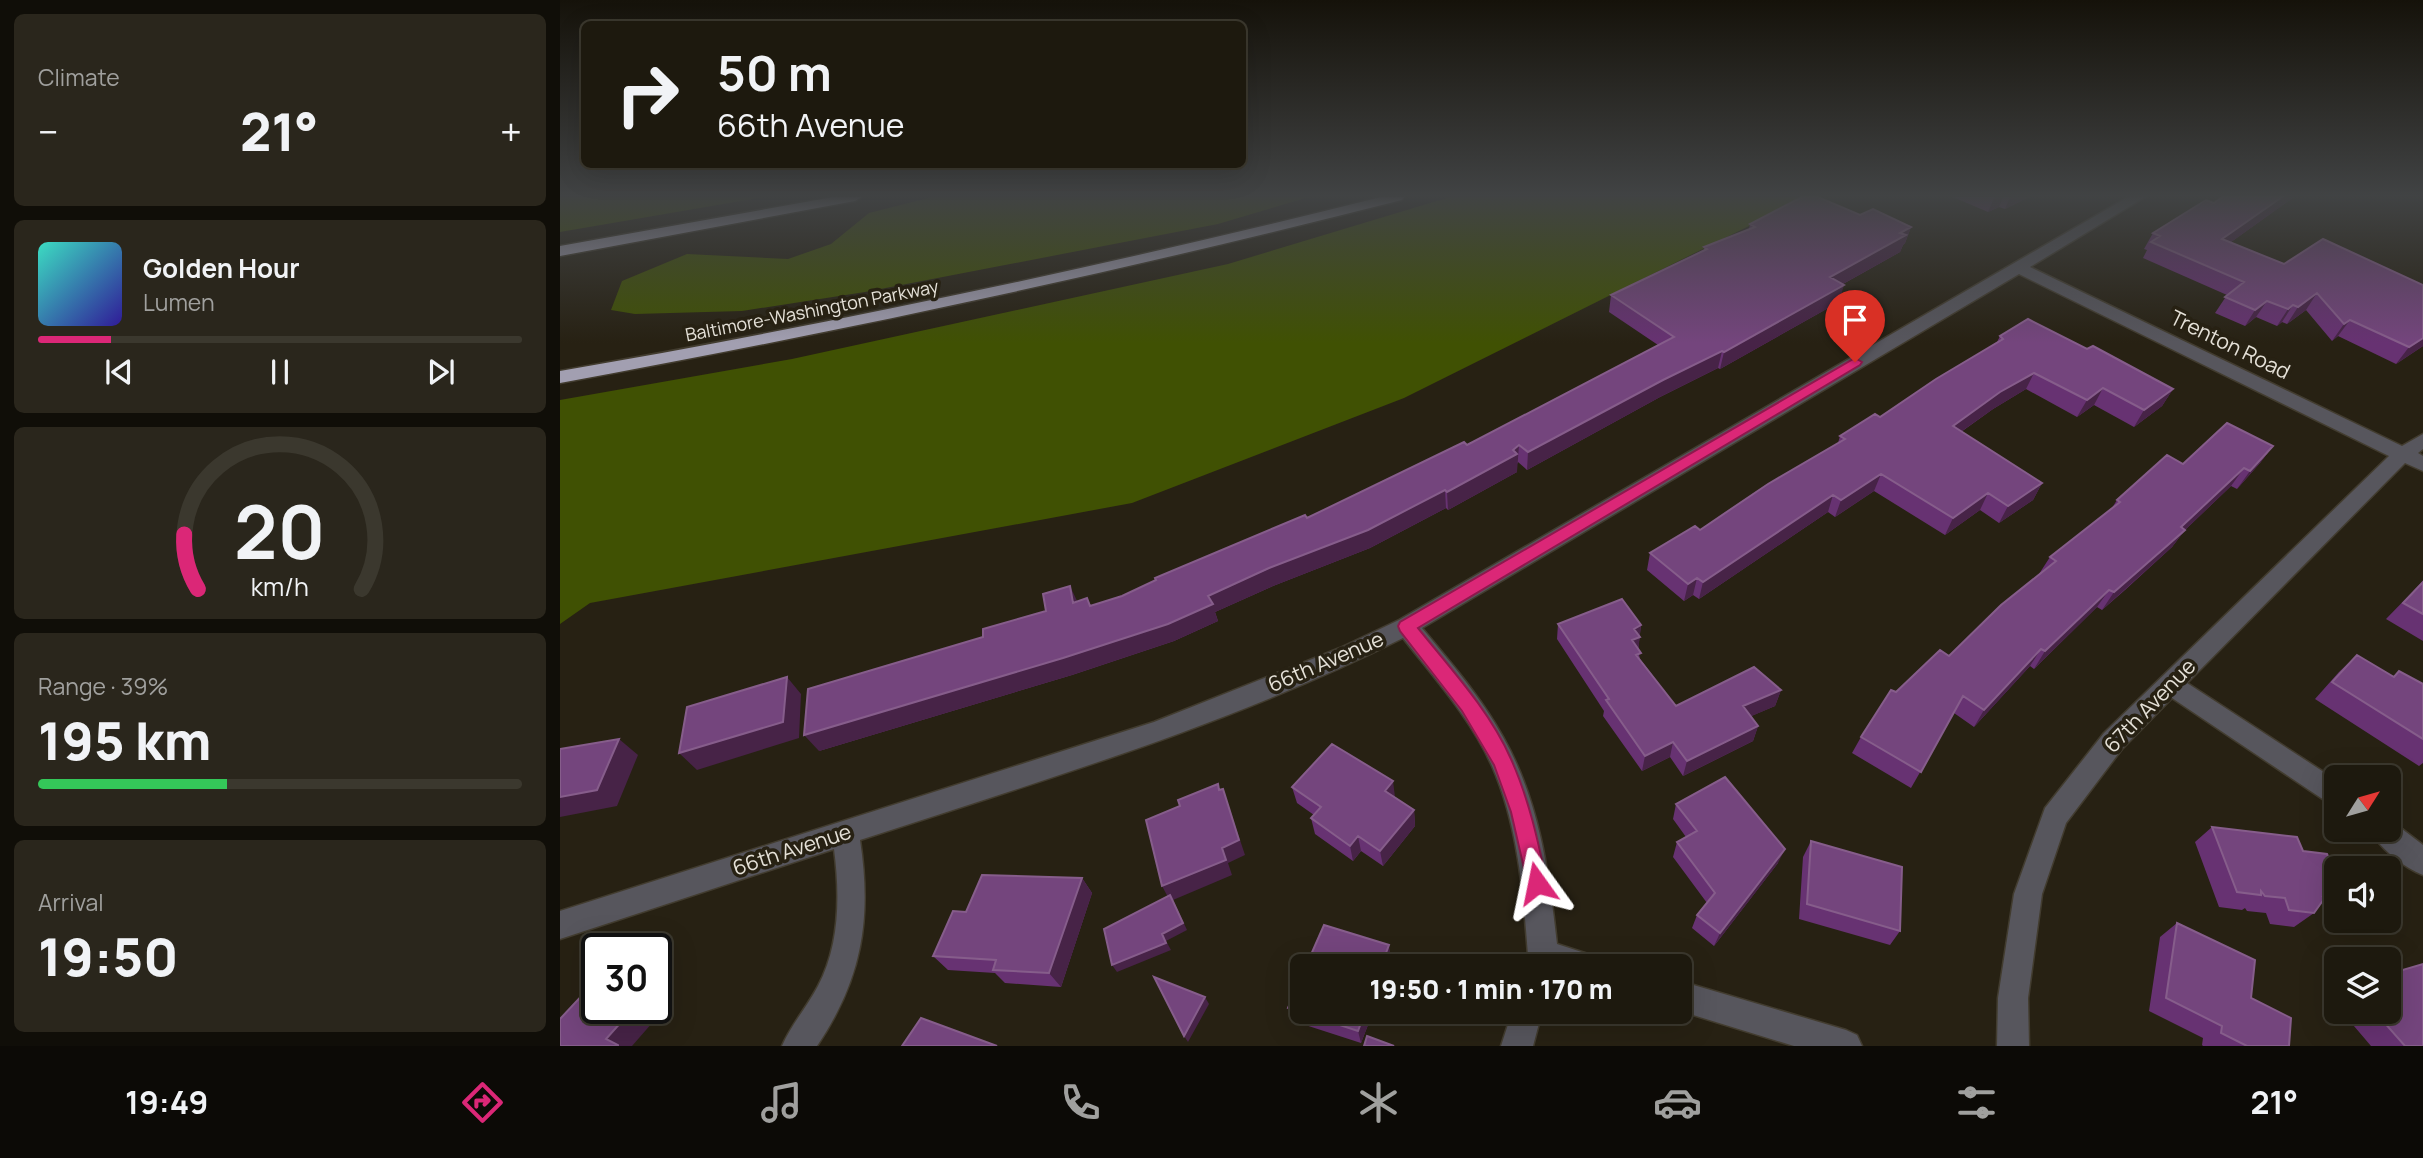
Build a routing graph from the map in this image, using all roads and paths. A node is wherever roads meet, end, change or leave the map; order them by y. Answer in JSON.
{"nodes":[{"id":1,"x":588,"y":246,"type":"edge"},
{"id":2,"x":1206,"y":246,"type":"edge"},
{"id":3,"x":2054,"y":246,"type":"edge"},
{"id":4,"x":560,"y":251,"type":"edge"},
{"id":5,"x":2018,"y":267,"type":"junction"},
{"id":6,"x":560,"y":377,"type":"edge"},
{"id":7,"x":2416,"y":453,"type":"edge"},
{"id":8,"x":1406,"y":626,"type":"junction"},
{"id":9,"x":2171,"y":685,"type":"junction"},
{"id":10,"x":2324,"y":786,"type":"edge"},
{"id":11,"x":845,"y":833,"type":"junction"},
{"id":12,"x":2399,"y":842,"type":"edge"},
{"id":13,"x":2423,"y":862,"type":"edge"},
{"id":14,"x":560,"y":925,"type":"edge"},
{"id":15,"x":1542,"y":954,"type":"edge"},
{"id":16,"x":1692,"y":1000,"type":"edge"},
{"id":17,"x":1523,"y":1024,"type":"edge"},
{"id":18,"x":798,"y":1046,"type":"edge"},
{"id":19,"x":1517,"y":1046,"type":"edge"},
{"id":20,"x":1846,"y":1046,"type":"edge"},
{"id":21,"x":2014,"y":1046,"type":"edge"}],
"edges":[{"from":1,"to":4,"type":"highway"},
{"from":2,"to":6,"type":"highway","name":"Baltimore-Washington Parkway"},
{"from":3,"to":5,"type":"street","name":"66th Avenue"},
{"from":5,"to":7,"type":"street","name":"Trenton Road"},
{"from":5,"to":8,"type":"street","name":"66th Avenue"},
{"from":7,"to":9,"type":"street","name":"67th Avenue"},
{"from":8,"to":11,"type":"street","name":"66th Avenue"},
{"from":8,"to":15,"type":"street"},
{"from":9,"to":10,"type":"street"},
{"from":9,"to":21,"type":"street","name":"67th Avenue"},
{"from":11,"to":14,"type":"street","name":"66th Avenue"},
{"from":11,"to":18,"type":"street"},
{"from":12,"to":13,"type":"street"},
{"from":16,"to":20,"type":"street"},
{"from":17,"to":19,"type":"street"}]}
